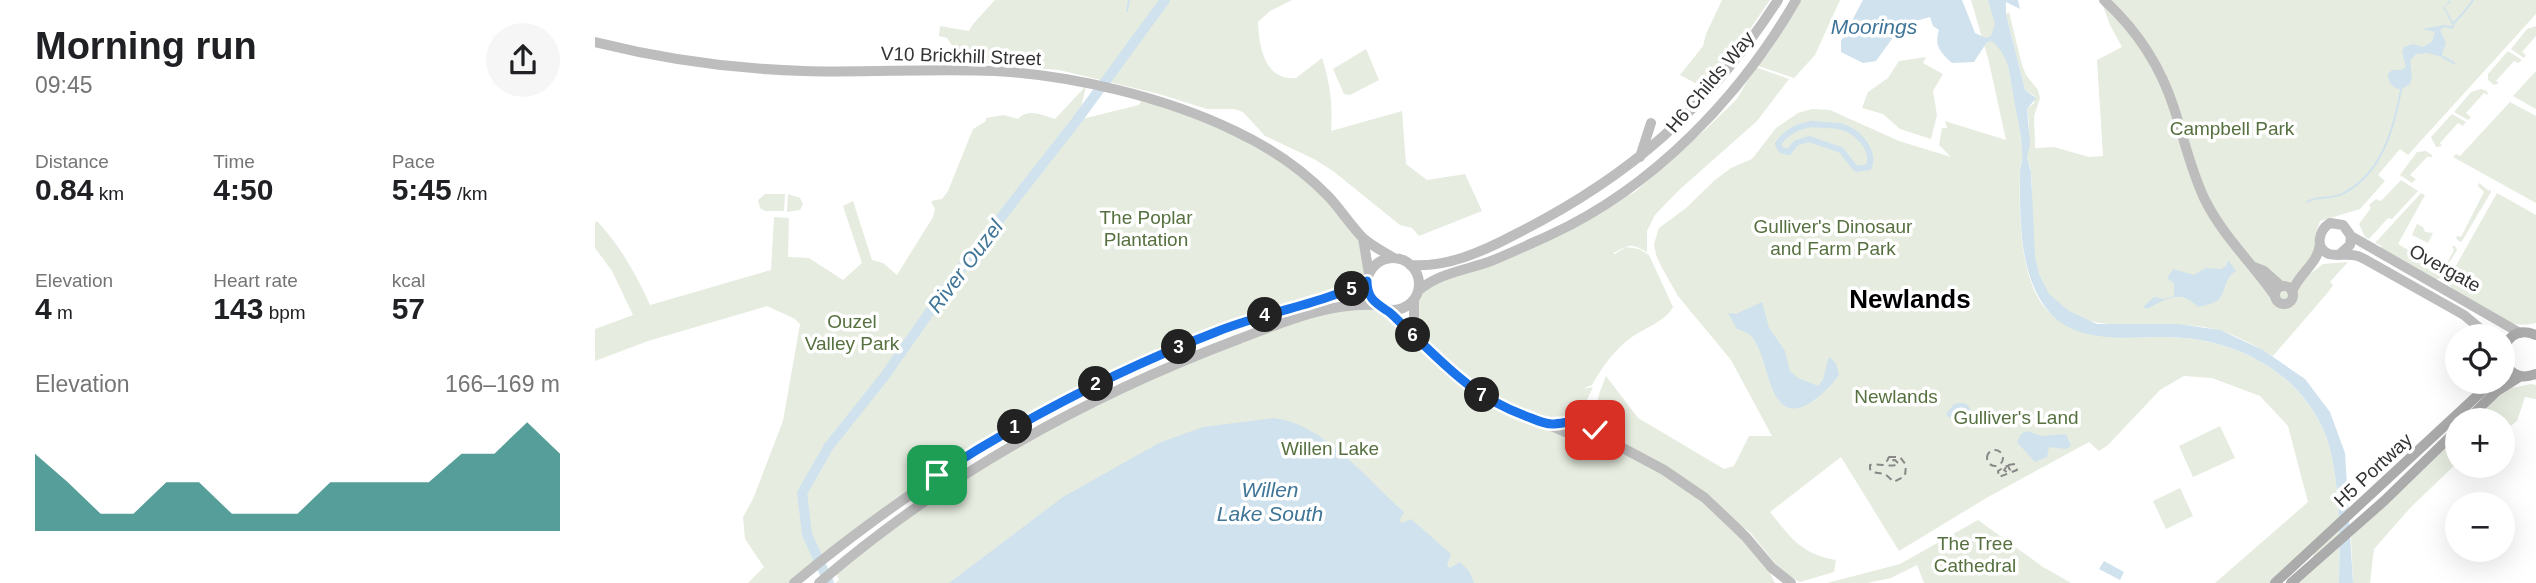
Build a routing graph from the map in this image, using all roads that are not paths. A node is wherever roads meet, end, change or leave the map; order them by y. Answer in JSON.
{"nodes":[{"id":1,"x":1778,"y":0,"type":"edge"},
{"id":2,"x":1796,"y":0,"type":"edge"},
{"id":3,"x":2104,"y":0,"type":"edge"},
{"id":4,"x":595,"y":41,"type":"edge"},
{"id":5,"x":1651,"y":123,"type":"dead end"},
{"id":6,"x":1664,"y":138,"type":"junction"},
{"id":7,"x":1675,"y":150,"type":"junction"},
{"id":8,"x":1640,"y":157,"type":"junction"},
{"id":9,"x":2351,"y":236,"type":"junction"},
{"id":10,"x":1363,"y":238,"type":"junction"},
{"id":11,"x":2320,"y":244,"type":"junction"},
{"id":12,"x":2335,"y":254,"type":"junction"},
{"id":13,"x":2316,"y":260,"type":"junction"},
{"id":14,"x":1402,"y":261,"type":"junction"},
{"id":15,"x":2254,"y":267,"type":"junction"},
{"id":16,"x":1368,"y":277,"type":"junction"},
{"id":17,"x":2285,"y":288,"type":"junction"},
{"id":18,"x":1416,"y":296,"type":"junction"},
{"id":19,"x":2274,"y":296,"type":"junction"},
{"id":20,"x":1382,"y":307,"type":"junction"},
{"id":21,"x":2475,"y":324,"type":"edge"},
{"id":22,"x":2530,"y":332,"type":"edge"},
{"id":23,"x":1416,"y":338,"type":"junction"},
{"id":24,"x":2531,"y":376,"type":"edge"},
{"id":25,"x":2479,"y":394,"type":"edge"},
{"id":26,"x":2479,"y":408,"type":"edge"},
{"id":27,"x":1576,"y":423,"type":"junction"},
{"id":28,"x":1549,"y":424,"type":"junction"},
{"id":29,"x":1595,"y":430,"type":"junction"},
{"id":30,"x":1571,"y":435,"type":"junction"},
{"id":31,"x":2445,"y":441,"type":"edge"},
{"id":32,"x":1590,"y":443,"type":"junction"},
{"id":33,"x":1621,"y":447,"type":"junction"},
{"id":34,"x":2307,"y":562,"type":"junction"},
{"id":35,"x":1772,"y":568,"type":"junction"},
{"id":36,"x":794,"y":583,"type":"edge"},
{"id":37,"x":819,"y":583,"type":"edge"},
{"id":38,"x":1777,"y":583,"type":"edge"},
{"id":39,"x":1791,"y":583,"type":"edge"},
{"id":40,"x":2275,"y":583,"type":"edge"},
{"id":41,"x":2291,"y":583,"type":"edge"}],
"edges":[{"from":1,"to":6,"type":"street","name":"H6 Childs Way"},
{"from":2,"to":7,"type":"street","name":"H6 Childs Way"},
{"from":3,"to":15,"type":"street"},
{"from":4,"to":10,"type":"street","name":"V10 Brickhill Street"},
{"from":5,"to":8,"type":"street"},
{"from":6,"to":7,"type":"street"},
{"from":6,"to":8,"type":"street","name":"H6 Childs Way"},
{"from":7,"to":18,"type":"street","name":"H6 Childs Way"},
{"from":8,"to":14,"type":"street","name":"H6 Childs Way"},
{"from":9,"to":11,"type":"street"},
{"from":9,"to":12,"type":"street"},
{"from":9,"to":22,"type":"street","name":"Overgate"},
{"from":10,"to":14,"type":"street","name":"V10 Brickhill Street"},
{"from":10,"to":16,"type":"street","name":"V10 Brickhill Street"},
{"from":11,"to":12,"type":"street"},
{"from":11,"to":13,"type":"street"},
{"from":12,"to":13,"type":"street","name":"Overgate"},
{"from":12,"to":21,"type":"street","name":"Overgate"},
{"from":13,"to":17,"type":"street","name":"Overgate"},
{"from":14,"to":16,"type":"street"},
{"from":14,"to":18,"type":"street"},
{"from":15,"to":17,"type":"street"},
{"from":15,"to":19,"type":"street"},
{"from":16,"to":20,"type":"street"},
{"from":16,"to":36,"type":"street"},
{"from":17,"to":19,"type":"street"},
{"from":17,"to":19,"type":"street"},
{"from":18,"to":20,"type":"street"},
{"from":18,"to":23,"type":"street"},
{"from":20,"to":23,"type":"street"},
{"from":20,"to":37,"type":"street"},
{"from":23,"to":28,"type":"street"},
{"from":24,"to":26,"type":"main road"},
{"from":25,"to":34,"type":"main road","name":"H5 Portway"},
{"from":27,"to":28,"type":"street"},
{"from":27,"to":29,"type":"street"},
{"from":27,"to":30,"type":"street"},
{"from":28,"to":30,"type":"street"},
{"from":29,"to":32,"type":"street"},
{"from":29,"to":33,"type":"street"},
{"from":30,"to":32,"type":"street"},
{"from":31,"to":34,"type":"main road","name":"H5 Portway"},
{"from":32,"to":33,"type":"street"},
{"from":33,"to":35,"type":"street"},
{"from":34,"to":40,"type":"main road","name":"H5 Portway"},
{"from":34,"to":41,"type":"main road","name":"H5 Portway"},
{"from":35,"to":38,"type":"street"},
{"from":35,"to":39,"type":"street"}]}
